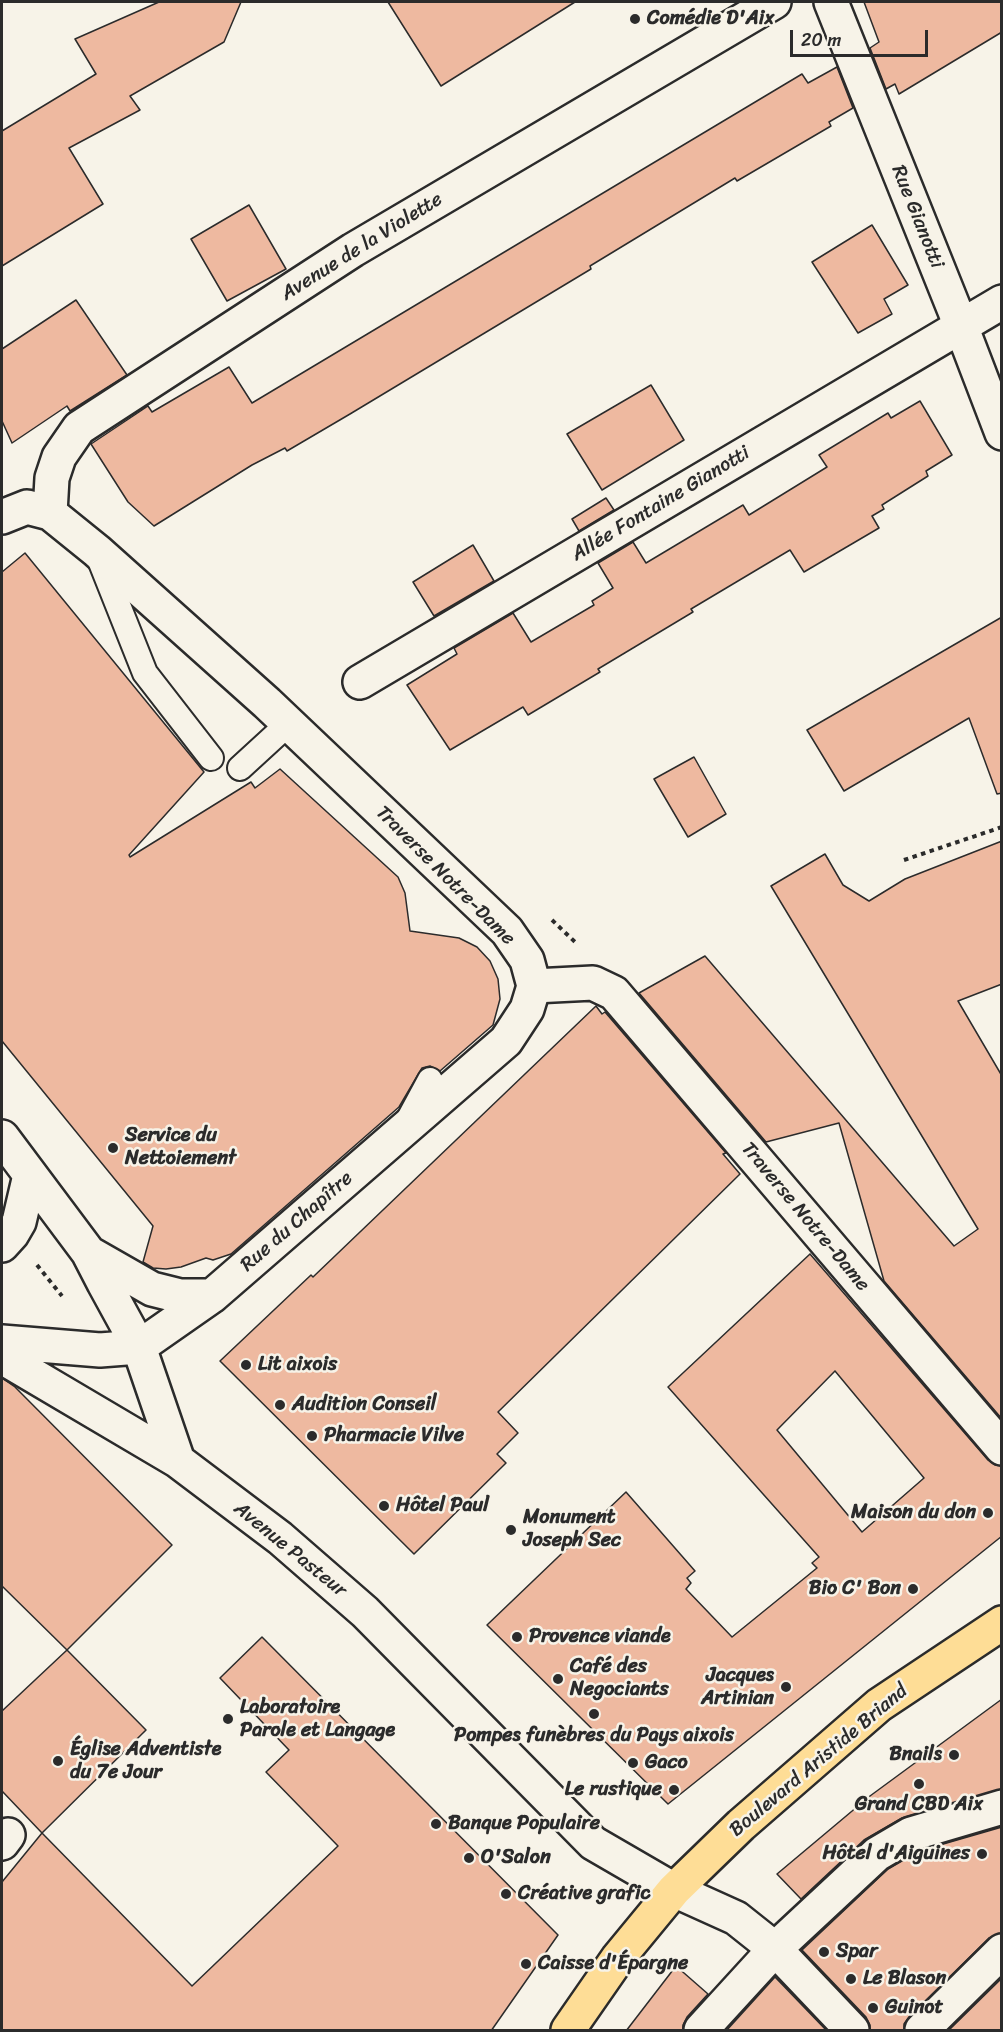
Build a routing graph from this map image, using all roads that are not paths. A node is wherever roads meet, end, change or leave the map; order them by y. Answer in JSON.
{"nodes":[{"id":1,"x":774,"y":2,"type":"edge"},
{"id":2,"x":831,"y":2,"type":"edge"},
{"id":3,"x":1002,"y":302,"type":"edge"},
{"id":4,"x":962,"y":326,"type":"junction"},
{"id":5,"x":1002,"y":433,"type":"edge"},
{"id":6,"x":50,"y":513,"type":"junction"},
{"id":7,"x":2,"y":517,"type":"edge"},
{"id":8,"x":97,"y":551,"type":"junction"},
{"id":9,"x":360,"y":682,"type":"dead end"},
{"id":10,"x":288,"y":724,"type":"junction"},
{"id":11,"x":211,"y":758,"type":"dead end"},
{"id":12,"x":240,"y":768,"type":"dead end"},
{"id":13,"x":534,"y":986,"type":"junction"},
{"id":14,"x":430,"y":1080,"type":"dead end"},
{"id":15,"x":401,"y":1132,"type":"junction"},
{"id":16,"x":2,"y":1137,"type":"edge"},
{"id":17,"x":30,"y":1175,"type":"junction"},
{"id":18,"x":2,"y":1245,"type":"edge"},
{"id":19,"x":88,"y":1252,"type":"junction"},
{"id":20,"x":212,"y":1296,"type":"junction"},
{"id":21,"x":2,"y":1342,"type":"edge"},
{"id":22,"x":139,"y":1347,"type":"junction"},
{"id":23,"x":2,"y":1357,"type":"edge"},
{"id":24,"x":1002,"y":1448,"type":"edge"},
{"id":25,"x":178,"y":1461,"type":"junction"},
{"id":26,"x":1002,"y":1623,"type":"edge"},
{"id":27,"x":1002,"y":1807,"type":"edge"},
{"id":28,"x":674,"y":1890,"type":"junction"},
{"id":29,"x":775,"y":1949,"type":"junction"},
{"id":30,"x":1002,"y":1951,"type":"edge"},
{"id":31,"x":568,"y":2031,"type":"edge"},
{"id":32,"x":701,"y":2031,"type":"edge"},
{"id":33,"x":852,"y":2031,"type":"edge"},
{"id":34,"x":922,"y":2031,"type":"edge"}],
"edges":[{"from":1,"to":6,"type":"street","name":"Avenue de la Violette"},
{"from":2,"to":4,"type":"street","name":"Rue Gianotti"},
{"from":3,"to":4,"type":"street","name":"Allée Fontaine Gianotti"},
{"from":4,"to":5,"type":"street","name":"Rue Gianotti"},
{"from":4,"to":9,"type":"street","name":"Allée Fontaine Gianotti"},
{"from":6,"to":7,"type":"street"},
{"from":6,"to":8,"type":"street","name":"Traverse Notre-Dame"},
{"from":8,"to":10,"type":"street","name":"Traverse Notre-Dame"},
{"from":8,"to":11,"type":"lane"},
{"from":10,"to":12,"type":"lane"},
{"from":10,"to":13,"type":"street","name":"Traverse Notre-Dame"},
{"from":13,"to":15,"type":"street","name":"Rue du Chapître"},
{"from":13,"to":24,"type":"street","name":"Traverse Notre-Dame"},
{"from":14,"to":15,"type":"lane"},
{"from":15,"to":20,"type":"street","name":"Rue du Chapître"},
{"from":16,"to":17,"type":"street"},
{"from":17,"to":18,"type":"street"},
{"from":17,"to":19,"type":"street"},
{"from":19,"to":20,"type":"street"},
{"from":19,"to":22,"type":"street"},
{"from":20,"to":22,"type":"street","name":"Rue du Chapître"},
{"from":21,"to":22,"type":"street"},
{"from":22,"to":25,"type":"street"},
{"from":23,"to":25,"type":"street","name":"Avenue Pasteur"},
{"from":25,"to":28,"type":"street","name":"Avenue Pasteur"},
{"from":26,"to":28,"type":"main road","name":"Boulevard Aristide Briand"},
{"from":27,"to":29,"type":"street"},
{"from":28,"to":29,"type":"street","name":"Avenue Pasteur"},
{"from":28,"to":31,"type":"main road","name":"Boulevard Aristide Briand"},
{"from":29,"to":32,"type":"street"},
{"from":29,"to":33,"type":"street","name":"Avenue Pasteur"},
{"from":30,"to":34,"type":"street"}]}
